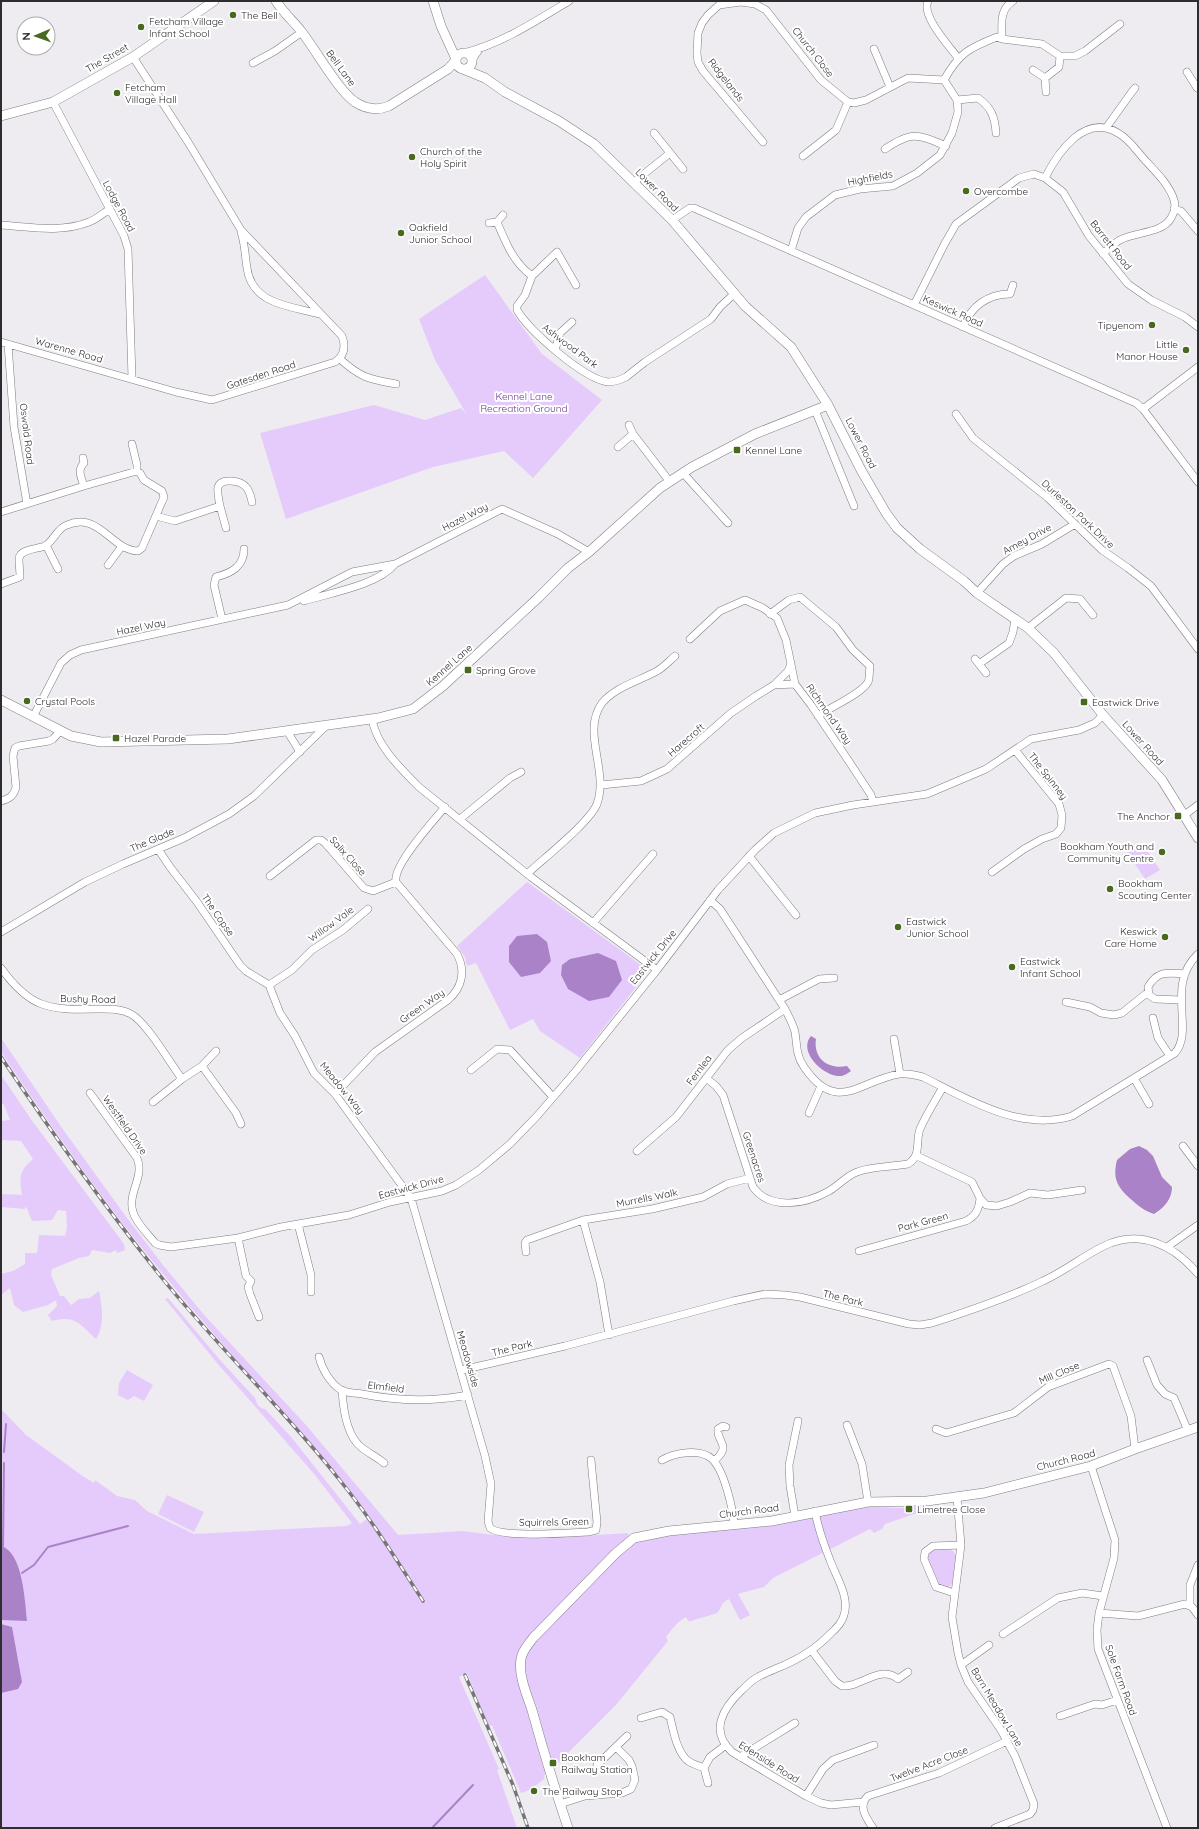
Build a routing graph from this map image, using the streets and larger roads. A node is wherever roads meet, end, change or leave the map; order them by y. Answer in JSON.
{"nodes":[{"id":1,"x":214,"y":1,"type":"edge"},
{"id":2,"x":276,"y":1,"type":"edge"},
{"id":3,"x":433,"y":1,"type":"edge"},
{"id":4,"x":569,"y":1,"type":"edge"},
{"id":5,"x":928,"y":1,"type":"edge"},
{"id":6,"x":1013,"y":1,"type":"edge"},
{"id":7,"x":718,"y":3,"type":"edge"},
{"id":8,"x":1120,"y":24,"type":"dead end"},
{"id":9,"x":302,"y":32,"type":"junction"},
{"id":10,"x":1002,"y":39,"type":"junction"},
{"id":11,"x":480,"y":48,"type":"junction"},
{"id":12,"x":874,"y":49,"type":"dead end"},
{"id":13,"x":1060,"y":56,"type":"junction"},
{"id":14,"x":133,"y":57,"type":"junction"},
{"id":15,"x":958,"y":58,"type":"junction"},
{"id":16,"x":460,"y":60,"type":"junction"},
{"id":17,"x":472,"y":60,"type":"junction"},
{"id":18,"x":253,"y":63,"type":"dead end"},
{"id":19,"x":1033,"y":70,"type":"dead end"},
{"id":20,"x":1187,"y":72,"type":"dead end"},
{"id":21,"x":1195,"y":77,"type":"edge"},
{"id":22,"x":485,"y":78,"type":"junction"},
{"id":23,"x":1045,"y":78,"type":"junction"},
{"id":24,"x":944,"y":80,"type":"junction"},
{"id":25,"x":890,"y":87,"type":"junction"},
{"id":26,"x":1136,"y":88,"type":"dead end"},
{"id":27,"x":1197,"y":88,"type":"edge"},
{"id":28,"x":1046,"y":92,"type":"dead end"},
{"id":29,"x":957,"y":100,"type":"junction"},
{"id":30,"x":53,"y":102,"type":"junction"},
{"id":31,"x":848,"y":102,"type":"junction"},
{"id":32,"x":1,"y":116,"type":"edge"},
{"id":33,"x":1106,"y":128,"type":"junction"},
{"id":34,"x":654,"y":133,"type":"dead end"},
{"id":35,"x":996,"y":133,"type":"dead end"},
{"id":36,"x":763,"y":142,"type":"dead end"},
{"id":37,"x":946,"y":146,"type":"junction"},
{"id":38,"x":885,"y":149,"type":"dead end"},
{"id":39,"x":670,"y":153,"type":"junction"},
{"id":40,"x":803,"y":156,"type":"dead end"},
{"id":41,"x":683,"y":170,"type":"dead end"},
{"id":42,"x":1045,"y":178,"type":"junction"},
{"id":43,"x":634,"y":182,"type":"junction"},
{"id":44,"x":998,"y":193,"type":"junction"},
{"id":45,"x":1003,"y":199,"type":"dead end"},
{"id":46,"x":110,"y":209,"type":"junction"},
{"id":47,"x":1174,"y":209,"type":"junction"},
{"id":48,"x":503,"y":215,"type":"dead end"},
{"id":49,"x":672,"y":220,"type":"junction"},
{"id":50,"x":497,"y":222,"type":"junction"},
{"id":51,"x":489,"y":223,"type":"dead end"},
{"id":52,"x":1,"y":225,"type":"edge"},
{"id":53,"x":1196,"y":226,"type":"edge"},
{"id":54,"x":241,"y":230,"type":"junction"},
{"id":55,"x":791,"y":251,"type":"junction"},
{"id":56,"x":1103,"y":254,"type":"junction"},
{"id":57,"x":532,"y":276,"type":"junction"},
{"id":58,"x":576,"y":285,"type":"dead end"},
{"id":59,"x":1013,"y":285,"type":"dead end"},
{"id":60,"x":735,"y":294,"type":"junction"},
{"id":61,"x":914,"y":305,"type":"junction"},
{"id":62,"x":319,"y":314,"type":"junction"},
{"id":63,"x":572,"y":322,"type":"dead end"},
{"id":64,"x":963,"y":327,"type":"junction"},
{"id":65,"x":1198,"y":327,"type":"edge"},
{"id":66,"x":4,"y":343,"type":"edge"},
{"id":67,"x":555,"y":350,"type":"junction"},
{"id":68,"x":340,"y":359,"type":"junction"},
{"id":69,"x":1198,"y":367,"type":"edge"},
{"id":70,"x":132,"y":378,"type":"junction"},
{"id":71,"x":396,"y":384,"type":"dead end"},
{"id":72,"x":828,"y":405,"type":"junction"},
{"id":73,"x":1143,"y":409,"type":"junction"},
{"id":74,"x":815,"y":410,"type":"junction"},
{"id":75,"x":956,"y":414,"type":"dead end"},
{"id":76,"x":629,"y":425,"type":"dead end"},
{"id":77,"x":633,"y":434,"type":"junction"},
{"id":78,"x":132,"y":444,"type":"dead end"},
{"id":79,"x":618,"y":447,"type":"dead end"},
{"id":80,"x":83,"y":458,"type":"dead end"},
{"id":81,"x":137,"y":471,"type":"junction"},
{"id":82,"x":683,"y":473,"type":"junction"},
{"id":83,"x":670,"y":482,"type":"junction"},
{"id":84,"x":1198,"y":482,"type":"edge"},
{"id":85,"x":84,"y":486,"type":"junction"},
{"id":86,"x":252,"y":502,"type":"dead end"},
{"id":87,"x":27,"y":504,"type":"junction"},
{"id":88,"x":220,"y":506,"type":"junction"},
{"id":89,"x":854,"y":506,"type":"dead end"},
{"id":90,"x":1,"y":512,"type":"edge"},
{"id":91,"x":156,"y":516,"type":"junction"},
{"id":92,"x":728,"y":523,"type":"dead end"},
{"id":93,"x":1075,"y":524,"type":"junction"},
{"id":94,"x":226,"y":528,"type":"dead end"},
{"id":95,"x":46,"y":545,"type":"junction"},
{"id":96,"x":122,"y":546,"type":"junction"},
{"id":97,"x":244,"y":549,"type":"dead end"},
{"id":98,"x":589,"y":552,"type":"junction"},
{"id":99,"x":395,"y":564,"type":"junction"},
{"id":100,"x":108,"y":565,"type":"dead end"},
{"id":101,"x":58,"y":569,"type":"dead end"},
{"id":102,"x":1,"y":584,"type":"edge"},
{"id":103,"x":977,"y":594,"type":"junction"},
{"id":104,"x":288,"y":605,"type":"junction"},
{"id":105,"x":770,"y":614,"type":"junction"},
{"id":106,"x":1094,"y":615,"type":"dead end"},
{"id":107,"x":1015,"y":618,"type":"junction"},
{"id":108,"x":222,"y":619,"type":"junction"},
{"id":109,"x":1028,"y":628,"type":"junction"},
{"id":110,"x":690,"y":639,"type":"dead end"},
{"id":111,"x":1198,"y":649,"type":"edge"},
{"id":112,"x":675,"y":656,"type":"dead end"},
{"id":113,"x":792,"y":662,"type":"junction"},
{"id":114,"x":986,"y":673,"type":"dead end"},
{"id":115,"x":795,"y":684,"type":"junction"},
{"id":116,"x":774,"y":685,"type":"junction"},
{"id":117,"x":1,"y":700,"type":"edge"},
{"id":118,"x":1103,"y":715,"type":"junction"},
{"id":119,"x":818,"y":716,"type":"junction"},
{"id":120,"x":33,"y":717,"type":"junction"},
{"id":121,"x":372,"y":718,"type":"junction"},
{"id":122,"x":327,"y":725,"type":"junction"},
{"id":123,"x":60,"y":731,"type":"junction"},
{"id":124,"x":287,"y":731,"type":"junction"},
{"id":125,"x":1015,"y":750,"type":"junction"},
{"id":126,"x":300,"y":752,"type":"junction"},
{"id":127,"x":521,"y":772,"type":"dead end"},
{"id":128,"x":601,"y":785,"type":"junction"},
{"id":129,"x":1,"y":801,"type":"edge"},
{"id":130,"x":873,"y":802,"type":"junction"},
{"id":131,"x":1198,"y":805,"type":"edge"},
{"id":132,"x":445,"y":807,"type":"junction"},
{"id":133,"x":1183,"y":816,"type":"junction"},
{"id":134,"x":460,"y":820,"type":"junction"},
{"id":135,"x":1198,"y":838,"type":"edge"},
{"id":136,"x":158,"y":848,"type":"junction"},
{"id":137,"x":653,"y":854,"type":"dead end"},
{"id":138,"x":749,"y":856,"type":"junction"},
{"id":139,"x":992,"y":872,"type":"dead end"},
{"id":140,"x":527,"y":874,"type":"junction"},
{"id":141,"x":270,"y":876,"type":"dead end"},
{"id":142,"x":396,"y":882,"type":"junction"},
{"id":143,"x":710,"y":900,"type":"junction"},
{"id":144,"x":368,"y":909,"type":"dead end"},
{"id":145,"x":796,"y":916,"type":"dead end"},
{"id":146,"x":593,"y":923,"type":"junction"},
{"id":147,"x":1,"y":932,"type":"edge"},
{"id":148,"x":1198,"y":954,"type":"edge"},
{"id":149,"x":1,"y":968,"type":"edge"},
{"id":150,"x":657,"y":970,"type":"junction"},
{"id":151,"x":1185,"y":974,"type":"junction"},
{"id":152,"x":834,"y":978,"type":"dead end"},
{"id":153,"x":269,"y":985,"type":"junction"},
{"id":154,"x":1148,"y":992,"type":"junction"},
{"id":155,"x":779,"y":1000,"type":"junction"},
{"id":156,"x":1181,"y":1000,"type":"junction"},
{"id":157,"x":1066,"y":1002,"type":"dead end"},
{"id":158,"x":785,"y":1009,"type":"junction"},
{"id":159,"x":1152,"y":1018,"type":"dead end"},
{"id":160,"x":894,"y":1039,"type":"dead end"},
{"id":161,"x":216,"y":1051,"type":"dead end"},
{"id":162,"x":1170,"y":1056,"type":"junction"},
{"id":163,"x":202,"y":1066,"type":"junction"},
{"id":164,"x":471,"y":1070,"type":"dead end"},
{"id":165,"x":900,"y":1074,"type":"junction"},
{"id":166,"x":706,"y":1078,"type":"junction"},
{"id":167,"x":1134,"y":1078,"type":"junction"},
{"id":168,"x":182,"y":1079,"type":"junction"},
{"id":169,"x":821,"y":1086,"type":"junction"},
{"id":170,"x":943,"y":1087,"type":"junction"},
{"id":171,"x":90,"y":1093,"type":"dead end"},
{"id":172,"x":335,"y":1094,"type":"junction"},
{"id":173,"x":553,"y":1097,"type":"junction"},
{"id":174,"x":153,"y":1102,"type":"dead end"},
{"id":175,"x":1149,"y":1104,"type":"dead end"},
{"id":176,"x":808,"y":1113,"type":"dead end"},
{"id":177,"x":241,"y":1124,"type":"dead end"},
{"id":178,"x":1183,"y":1146,"type":"dead end"},
{"id":179,"x":638,"y":1151,"type":"dead end"},
{"id":180,"x":917,"y":1156,"type":"junction"},
{"id":181,"x":1198,"y":1166,"type":"edge"},
{"id":182,"x":750,"y":1178,"type":"junction"},
{"id":183,"x":1082,"y":1190,"type":"dead end"},
{"id":184,"x":411,"y":1198,"type":"junction"},
{"id":185,"x":980,"y":1198,"type":"junction"},
{"id":186,"x":583,"y":1220,"type":"junction"},
{"id":187,"x":298,"y":1224,"type":"junction"},
{"id":188,"x":1198,"y":1225,"type":"edge"},
{"id":189,"x":238,"y":1238,"type":"junction"},
{"id":190,"x":1167,"y":1247,"type":"junction"},
{"id":191,"x":859,"y":1251,"type":"dead end"},
{"id":192,"x":526,"y":1252,"type":"dead end"},
{"id":193,"x":1198,"y":1274,"type":"edge"},
{"id":194,"x":311,"y":1292,"type":"dead end"},
{"id":195,"x":259,"y":1317,"type":"dead end"},
{"id":196,"x":609,"y":1335,"type":"junction"},
{"id":197,"x":319,"y":1357,"type":"dead end"},
{"id":198,"x":1147,"y":1360,"type":"dead end"},
{"id":199,"x":462,"y":1370,"type":"junction"},
{"id":200,"x":342,"y":1390,"type":"junction"},
{"id":201,"x":468,"y":1395,"type":"junction"},
{"id":202,"x":798,"y":1421,"type":"dead end"},
{"id":203,"x":847,"y":1425,"type":"dead end"},
{"id":204,"x":726,"y":1427,"type":"dead end"},
{"id":205,"x":1198,"y":1427,"type":"edge"},
{"id":206,"x":936,"y":1429,"type":"dead end"},
{"id":207,"x":1188,"y":1431,"type":"junction"},
{"id":208,"x":1135,"y":1449,"type":"junction"},
{"id":209,"x":591,"y":1460,"type":"dead end"},
{"id":210,"x":662,"y":1460,"type":"dead end"},
{"id":211,"x":714,"y":1461,"type":"junction"},
{"id":212,"x":384,"y":1463,"type":"dead end"},
{"id":213,"x":1091,"y":1466,"type":"junction"},
{"id":214,"x":957,"y":1497,"type":"junction"},
{"id":215,"x":868,"y":1502,"type":"junction"},
{"id":216,"x":815,"y":1511,"type":"junction"},
{"id":217,"x":795,"y":1516,"type":"junction"},
{"id":218,"x":734,"y":1525,"type":"junction"},
{"id":219,"x":490,"y":1528,"type":"joint"},
{"id":220,"x":961,"y":1545,"type":"junction"},
{"id":221,"x":1198,"y":1565,"type":"edge"},
{"id":222,"x":954,"y":1593,"type":"junction"},
{"id":223,"x":1103,"y":1596,"type":"junction"},
{"id":224,"x":1190,"y":1606,"type":"junction"},
{"id":225,"x":1098,"y":1614,"type":"junction"},
{"id":226,"x":1198,"y":1615,"type":"edge"},
{"id":227,"x":1003,"y":1634,"type":"dead end"},
{"id":228,"x":989,"y":1645,"type":"dead end"},
{"id":229,"x":812,"y":1651,"type":"junction"},
{"id":230,"x":961,"y":1665,"type":"junction"},
{"id":231,"x":908,"y":1672,"type":"dead end"},
{"id":232,"x":1117,"y":1700,"type":"junction"},
{"id":233,"x":1060,"y":1716,"type":"dead end"},
{"id":234,"x":641,"y":1718,"type":"dead end"},
{"id":235,"x":795,"y":1723,"type":"dead end"},
{"id":236,"x":627,"y":1736,"type":"dead end"},
{"id":237,"x":1007,"y":1741,"type":"junction"},
{"id":238,"x":874,"y":1744,"type":"dead end"},
{"id":239,"x":726,"y":1745,"type":"junction"},
{"id":240,"x":616,"y":1747,"type":"junction"},
{"id":241,"x":740,"y":1757,"type":"junction"},
{"id":242,"x":596,"y":1765,"type":"dead end"},
{"id":243,"x":704,"y":1768,"type":"junction"},
{"id":244,"x":708,"y":1783,"type":"dead end"},
{"id":245,"x":806,"y":1796,"type":"junction"},
{"id":246,"x":863,"y":1802,"type":"junction"},
{"id":247,"x":560,"y":1804,"type":"junction"},
{"id":248,"x":568,"y":1828,"type":"edge"},
{"id":249,"x":873,"y":1828,"type":"edge"},
{"id":250,"x":995,"y":1828,"type":"edge"},
{"id":251,"x":1168,"y":1828,"type":"edge"}],
"edges":[{"from":1,"to":14,"type":"street","name":"The Street"},
{"from":2,"to":9,"type":"street","name":"Bell Lane"},
{"from":3,"to":16,"type":"street","name":"Lower Road"},
{"from":4,"to":11,"type":"street"},
{"from":5,"to":15,"type":"street"},
{"from":6,"to":10,"type":"street"},
{"from":7,"to":31,"type":"street","name":"Church Close"},
{"from":7,"to":36,"type":"street","name":"Ridgelands"},
{"from":8,"to":13,"type":"street"},
{"from":9,"to":16,"type":"street","name":"Bell Lane"},
{"from":9,"to":18,"type":"street"},
{"from":10,"to":13,"type":"street"},
{"from":10,"to":15,"type":"street"},
{"from":11,"to":16,"type":"street"},
{"from":11,"to":17,"type":"street"},
{"from":12,"to":25,"type":"street"},
{"from":13,"to":23,"type":"street"},
{"from":14,"to":30,"type":"street","name":"The Street"},
{"from":14,"to":54,"type":"street"},
{"from":15,"to":24,"type":"street"},
{"from":16,"to":17,"type":"street","name":"Lower Road"},
{"from":16,"to":22,"type":"street","name":"Lower Road"},
{"from":17,"to":22,"type":"street","name":"Lower Road"},
{"from":19,"to":23,"type":"street"},
{"from":20,"to":21,"type":"street"},
{"from":21,"to":27,"type":"street"},
{"from":22,"to":43,"type":"street","name":"Lower Road"},
{"from":23,"to":28,"type":"street"},
{"from":24,"to":25,"type":"street"},
{"from":24,"to":29,"type":"street"},
{"from":25,"to":31,"type":"street"},
{"from":26,"to":33,"type":"street"},
{"from":29,"to":35,"type":"street"},
{"from":29,"to":37,"type":"street","name":"Highfields"},
{"from":30,"to":32,"type":"street","name":"The Street"},
{"from":30,"to":46,"type":"street","name":"Lodge Road"},
{"from":31,"to":40,"type":"street"},
{"from":33,"to":42,"type":"street"},
{"from":33,"to":47,"type":"street"},
{"from":34,"to":39,"type":"street"},
{"from":37,"to":38,"type":"street"},
{"from":37,"to":55,"type":"street","name":"Highfields"},
{"from":39,"to":41,"type":"street"},
{"from":39,"to":43,"type":"street"},
{"from":42,"to":44,"type":"street"},
{"from":42,"to":56,"type":"street","name":"Barrett Road"},
{"from":43,"to":49,"type":"street","name":"Lower Road"},
{"from":44,"to":45,"type":"street"},
{"from":44,"to":61,"type":"street"},
{"from":46,"to":52,"type":"street"},
{"from":46,"to":70,"type":"street","name":"Lodge Road"},
{"from":47,"to":53,"type":"street"},
{"from":47,"to":56,"type":"street"},
{"from":48,"to":50,"type":"street"},
{"from":49,"to":55,"type":"street","name":"Keswick Road"},
{"from":49,"to":60,"type":"street","name":"Lower Road"},
{"from":50,"to":51,"type":"street"},
{"from":50,"to":57,"type":"street"},
{"from":54,"to":62,"type":"street"},
{"from":54,"to":62,"type":"street"},
{"from":55,"to":61,"type":"street","name":"Keswick Road"},
{"from":56,"to":65,"type":"street","name":"Barrett Road"},
{"from":57,"to":58,"type":"street","name":"Ashwood Park"},
{"from":57,"to":67,"type":"street","name":"Ashwood Park"},
{"from":59,"to":64,"type":"street"},
{"from":60,"to":67,"type":"street","name":"Ashwood Park"},
{"from":60,"to":72,"type":"street","name":"Lower Road"},
{"from":61,"to":64,"type":"street","name":"Keswick Road"},
{"from":62,"to":68,"type":"street"},
{"from":63,"to":67,"type":"street"},
{"from":64,"to":73,"type":"street","name":"Keswick Road"},
{"from":66,"to":70,"type":"street","name":"Warenne Road"},
{"from":66,"to":87,"type":"street","name":"Oswald Road"},
{"from":68,"to":70,"type":"street","name":"Gatesden Road"},
{"from":68,"to":71,"type":"street"},
{"from":69,"to":73,"type":"street"},
{"from":72,"to":74,"type":"street","name":"Kennel Lane"},
{"from":72,"to":103,"type":"street","name":"Lower Road"},
{"from":73,"to":84,"type":"street","name":"Keswick Road"},
{"from":74,"to":82,"type":"street","name":"Kennel Lane"},
{"from":74,"to":89,"type":"street"},
{"from":75,"to":93,"type":"street","name":"Durleston Park Drive"},
{"from":76,"to":77,"type":"street"},
{"from":77,"to":79,"type":"street"},
{"from":77,"to":83,"type":"street"},
{"from":78,"to":81,"type":"street"},
{"from":80,"to":85,"type":"street"},
{"from":81,"to":85,"type":"street"},
{"from":81,"to":91,"type":"street"},
{"from":82,"to":83,"type":"street","name":"Kennel Lane"},
{"from":82,"to":92,"type":"street"},
{"from":83,"to":98,"type":"street","name":"Kennel Lane"},
{"from":85,"to":87,"type":"street"},
{"from":86,"to":88,"type":"street"},
{"from":87,"to":90,"type":"street"},
{"from":88,"to":91,"type":"street"},
{"from":88,"to":94,"type":"street"},
{"from":91,"to":96,"type":"street"},
{"from":93,"to":103,"type":"street","name":"Amey Drive"},
{"from":93,"to":111,"type":"street","name":"Durleston Park Drive"},
{"from":95,"to":96,"type":"street"},
{"from":95,"to":101,"type":"street"},
{"from":95,"to":102,"type":"street"},
{"from":96,"to":100,"type":"street"},
{"from":97,"to":108,"type":"street"},
{"from":98,"to":99,"type":"street","name":"Hazel Way"},
{"from":98,"to":121,"type":"street","name":"Kennel Lane"},
{"from":99,"to":104,"type":"street","name":"Hazel Way"},
{"from":99,"to":104,"type":"street","name":"Hazel Way"},
{"from":103,"to":107,"type":"street","name":"Lower Road"},
{"from":104,"to":108,"type":"street","name":"Hazel Way"},
{"from":105,"to":110,"type":"street","name":"Richmond Way"},
{"from":105,"to":113,"type":"street","name":"Richmond Way"},
{"from":105,"to":119,"type":"street"},
{"from":106,"to":109,"type":"street"},
{"from":107,"to":109,"type":"street","name":"Lower Road"},
{"from":107,"to":114,"type":"street"},
{"from":108,"to":120,"type":"street","name":"Hazel Way"},
{"from":109,"to":118,"type":"street","name":"Lower Road"},
{"from":112,"to":128,"type":"street"},
{"from":113,"to":115,"type":"street","name":"Richmond Way"},
{"from":113,"to":116,"type":"street","name":"Harecroft"},
{"from":115,"to":116,"type":"street"},
{"from":115,"to":119,"type":"street","name":"Richmond Way"},
{"from":116,"to":128,"type":"street","name":"Harecroft"},
{"from":117,"to":120,"type":"street","name":"Kennel Lane"},
{"from":118,"to":125,"type":"street","name":"Eastwick Drive"},
{"from":118,"to":133,"type":"street","name":"Lower Road"},
{"from":119,"to":130,"type":"street","name":"Richmond Way"},
{"from":120,"to":123,"type":"street","name":"Kennel Lane"},
{"from":121,"to":122,"type":"street","name":"Kennel Lane"},
{"from":121,"to":132,"type":"street"},
{"from":122,"to":124,"type":"street","name":"Kennel Lane"},
{"from":122,"to":126,"type":"street","name":"The Glade"},
{"from":123,"to":124,"type":"street","name":"Kennel Lane"},
{"from":123,"to":129,"type":"street"},
{"from":124,"to":126,"type":"street"},
{"from":125,"to":130,"type":"street","name":"Eastwick Drive"},
{"from":125,"to":139,"type":"street","name":"The Spinney"},
{"from":126,"to":136,"type":"street","name":"The Glade"},
{"from":127,"to":134,"type":"street"},
{"from":128,"to":140,"type":"street"},
{"from":130,"to":138,"type":"street","name":"Eastwick Drive"},
{"from":131,"to":133,"type":"street"},
{"from":132,"to":134,"type":"street"},
{"from":132,"to":142,"type":"street"},
{"from":133,"to":135,"type":"street","name":"Lower Road"},
{"from":134,"to":140,"type":"street"},
{"from":136,"to":147,"type":"street","name":"The Glade"},
{"from":136,"to":153,"type":"street","name":"The Copse"},
{"from":137,"to":146,"type":"street"},
{"from":138,"to":143,"type":"street","name":"Eastwick Drive"},
{"from":138,"to":145,"type":"street"},
{"from":140,"to":146,"type":"street"},
{"from":141,"to":142,"type":"street","name":"Salix Close"},
{"from":142,"to":172,"type":"street","name":"Green Way"},
{"from":143,"to":150,"type":"street","name":"Eastwick Drive"},
{"from":143,"to":155,"type":"street"},
{"from":144,"to":153,"type":"street","name":"Willow Vale"},
{"from":146,"to":150,"type":"street"},
{"from":148,"to":151,"type":"street"},
{"from":149,"to":168,"type":"street","name":"Bushy Road"},
{"from":150,"to":173,"type":"street","name":"Eastwick Drive"},
{"from":151,"to":154,"type":"street"},
{"from":151,"to":156,"type":"street"},
{"from":152,"to":155,"type":"street"},
{"from":153,"to":172,"type":"street","name":"Meadow Way"},
{"from":154,"to":156,"type":"street"},
{"from":154,"to":157,"type":"street"},
{"from":155,"to":158,"type":"street"},
{"from":156,"to":162,"type":"street"},
{"from":158,"to":166,"type":"street","name":"Fernlea"},
{"from":158,"to":169,"type":"street"},
{"from":159,"to":162,"type":"street"},
{"from":160,"to":165,"type":"street"},
{"from":161,"to":163,"type":"street"},
{"from":162,"to":167,"type":"street"},
{"from":163,"to":168,"type":"street"},
{"from":163,"to":177,"type":"street"},
{"from":164,"to":173,"type":"street"},
{"from":165,"to":169,"type":"street"},
{"from":165,"to":170,"type":"street"},
{"from":166,"to":179,"type":"street","name":"Fernlea"},
{"from":166,"to":182,"type":"street","name":"Greenacres"},
{"from":167,"to":170,"type":"street"},
{"from":167,"to":175,"type":"street"},
{"from":168,"to":174,"type":"street"},
{"from":169,"to":176,"type":"street"},
{"from":170,"to":180,"type":"street"},
{"from":171,"to":189,"type":"street","name":"Westfield Drive"},
{"from":172,"to":184,"type":"street","name":"Meadow Way"},
{"from":173,"to":184,"type":"street","name":"Eastwick Drive"},
{"from":178,"to":181,"type":"street"},
{"from":180,"to":182,"type":"street","name":"Greenacres"},
{"from":180,"to":185,"type":"street"},
{"from":182,"to":186,"type":"street","name":"Murrells Walk"},
{"from":183,"to":185,"type":"street"},
{"from":184,"to":187,"type":"street","name":"Eastwick Drive"},
{"from":184,"to":199,"type":"street","name":"Meadowside"},
{"from":185,"to":191,"type":"street","name":"Park Green"},
{"from":186,"to":192,"type":"street","name":"Murrells Walk"},
{"from":186,"to":196,"type":"street"},
{"from":187,"to":189,"type":"street","name":"Eastwick Drive"},
{"from":187,"to":194,"type":"street"},
{"from":188,"to":190,"type":"street"},
{"from":189,"to":195,"type":"street"},
{"from":190,"to":193,"type":"street","name":"The Park"},
{"from":190,"to":196,"type":"street","name":"The Park"},
{"from":196,"to":199,"type":"street","name":"The Park"},
{"from":197,"to":200,"type":"street"},
{"from":198,"to":207,"type":"street"},
{"from":199,"to":201,"type":"street","name":"Meadowside"},
{"from":200,"to":201,"type":"street","name":"Elmfield"},
{"from":200,"to":212,"type":"street"},
{"from":201,"to":219,"type":"street","name":"Meadowside"},
{"from":202,"to":217,"type":"street"},
{"from":203,"to":215,"type":"street"},
{"from":204,"to":211,"type":"street"},
{"from":205,"to":207,"type":"street","name":"Church Road"},
{"from":206,"to":208,"type":"street","name":"Mill Close"},
{"from":207,"to":208,"type":"street","name":"Church Road"},
{"from":208,"to":213,"type":"street","name":"Church Road"},
{"from":209,"to":219,"type":"street","name":"Squirrels Green"},
{"from":210,"to":211,"type":"street"},
{"from":211,"to":218,"type":"street"},
{"from":213,"to":214,"type":"street","name":"Church Road"},
{"from":213,"to":223,"type":"street","name":"Sole Farm Road"},
{"from":214,"to":215,"type":"street","name":"Church Road"},
{"from":214,"to":220,"type":"street","name":"Barn Meadow Lane"},
{"from":215,"to":216,"type":"street","name":"Church Road"},
{"from":216,"to":217,"type":"street","name":"Church Road"},
{"from":216,"to":229,"type":"street","name":"Edenside Road"},
{"from":217,"to":218,"type":"street","name":"Church Road"},
{"from":218,"to":247,"type":"street","name":"Church Road"},
{"from":220,"to":222,"type":"street","name":"Barn Meadow Lane"},
{"from":220,"to":222,"type":"street"},
{"from":221,"to":224,"type":"street"},
{"from":222,"to":230,"type":"street","name":"Barn Meadow Lane"},
{"from":223,"to":225,"type":"street","name":"Sole Farm Road"},
{"from":223,"to":227,"type":"street"},
{"from":224,"to":225,"type":"street"},
{"from":224,"to":226,"type":"street"},
{"from":225,"to":232,"type":"street","name":"Sole Farm Road"},
{"from":228,"to":230,"type":"street"},
{"from":229,"to":231,"type":"street"},
{"from":229,"to":239,"type":"street","name":"Edenside Road"},
{"from":230,"to":237,"type":"street","name":"Barn Meadow Lane"},
{"from":232,"to":233,"type":"street"},
{"from":232,"to":251,"type":"street","name":"Sole Farm Road"},
{"from":234,"to":243,"type":"street"},
{"from":235,"to":241,"type":"street"},
{"from":236,"to":240,"type":"street"},
{"from":237,"to":246,"type":"street","name":"Twelve Acre Close"},
{"from":237,"to":250,"type":"street","name":"Barn Meadow Lane"},
{"from":238,"to":245,"type":"street"},
{"from":239,"to":241,"type":"street","name":"Edenside Road"},
{"from":239,"to":243,"type":"street"},
{"from":240,"to":242,"type":"street"},
{"from":240,"to":247,"type":"street"},
{"from":241,"to":245,"type":"street","name":"Edenside Road"},
{"from":243,"to":244,"type":"street"},
{"from":245,"to":246,"type":"street","name":"Edenside Road"},
{"from":246,"to":249,"type":"street"},
{"from":247,"to":248,"type":"street","name":"Church Road"}]}
